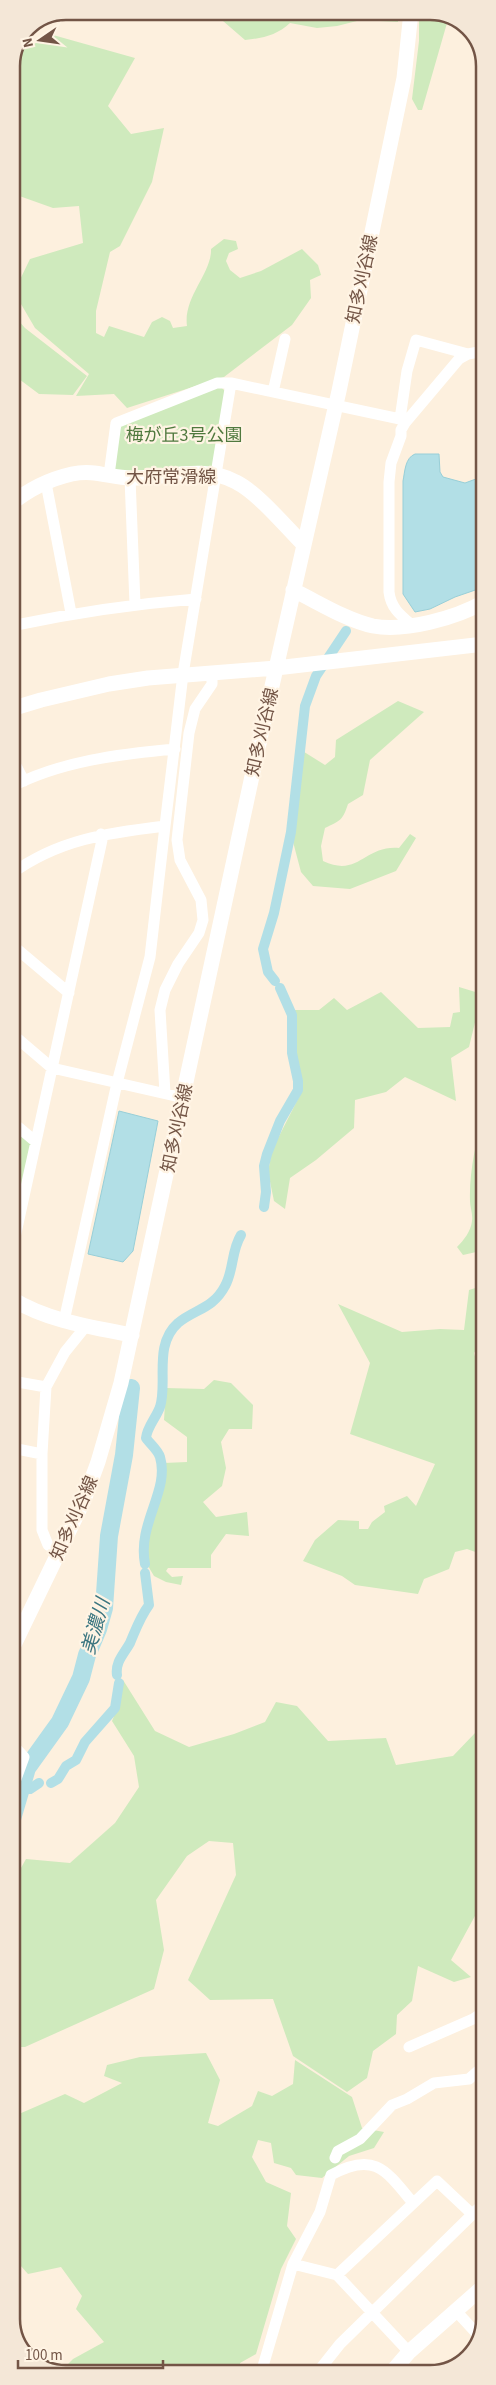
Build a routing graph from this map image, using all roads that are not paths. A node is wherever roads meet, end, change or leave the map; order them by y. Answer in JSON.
{"nodes":[{"id":1,"x":411,"y":20,"type":"edge"},
{"id":2,"x":285,"y":339,"type":"dead end"},
{"id":3,"x":476,"y":352,"type":"edge"},
{"id":4,"x":468,"y":354,"type":"junction"},
{"id":5,"x":231,"y":383,"type":"junction"},
{"id":6,"x":273,"y":392,"type":"junction"},
{"id":7,"x":335,"y":406,"type":"junction"},
{"id":8,"x":402,"y":421,"type":"junction"},
{"id":9,"x":217,"y":474,"type":"junction"},
{"id":10,"x":108,"y":475,"type":"junction"},
{"id":11,"x":130,"y":478,"type":"junction"},
{"id":12,"x":46,"y":482,"type":"junction"},
{"id":13,"x":20,"y":498,"type":"edge"},
{"id":14,"x":303,"y":544,"type":"junction"},
{"id":15,"x":293,"y":590,"type":"junction"},
{"id":16,"x":196,"y":599,"type":"junction"},
{"id":17,"x":134,"y":604,"type":"junction"},
{"id":18,"x":476,"y":606,"type":"edge"},
{"id":19,"x":71,"y":613,"type":"junction"},
{"id":20,"x":20,"y":624,"type":"edge"},
{"id":21,"x":412,"y":625,"type":"junction"},
{"id":22,"x":476,"y":645,"type":"edge"},
{"id":23,"x":276,"y":668,"type":"junction"},
{"id":24,"x":212,"y":672,"type":"junction"},
{"id":25,"x":183,"y":674,"type":"junction"},
{"id":26,"x":20,"y":706,"type":"edge"},
{"id":27,"x":175,"y":749,"type":"junction"},
{"id":28,"x":20,"y":773,"type":"edge"},
{"id":29,"x":24,"y":781,"type":"junction"},
{"id":30,"x":20,"y":783,"type":"edge"},
{"id":31,"x":165,"y":826,"type":"junction"},
{"id":32,"x":101,"y":834,"type":"junction"},
{"id":33,"x":20,"y":868,"type":"edge"},
{"id":34,"x":199,"y":932,"type":"junction"},
{"id":35,"x":218,"y":938,"type":"junction"},
{"id":36,"x":20,"y":951,"type":"edge"},
{"id":37,"x":69,"y":993,"type":"junction"},
{"id":38,"x":20,"y":1040,"type":"edge"},
{"id":39,"x":52,"y":1068,"type":"junction"},
{"id":40,"x":117,"y":1083,"type":"junction"},
{"id":41,"x":166,"y":1093,"type":"junction"},
{"id":42,"x":184,"y":1098,"type":"junction"},
{"id":43,"x":20,"y":1128,"type":"edge"},
{"id":44,"x":36,"y":1142,"type":"junction"},
{"id":45,"x":20,"y":1215,"type":"edge"},
{"id":46,"x":20,"y":1303,"type":"edge"},
{"id":47,"x":64,"y":1321,"type":"junction"},
{"id":48,"x":86,"y":1326,"type":"junction"},
{"id":49,"x":132,"y":1335,"type":"junction"},
{"id":50,"x":20,"y":1382,"type":"edge"},
{"id":51,"x":46,"y":1387,"type":"junction"},
{"id":52,"x":20,"y":1450,"type":"edge"},
{"id":53,"x":42,"y":1454,"type":"junction"},
{"id":54,"x":60,"y":1552,"type":"junction"},
{"id":55,"x":20,"y":1633,"type":"edge"},
{"id":56,"x":20,"y":1753,"type":"edge"},
{"id":57,"x":20,"y":1768,"type":"edge"},
{"id":58,"x":476,"y":2018,"type":"edge"},
{"id":59,"x":409,"y":2047,"type":"dead end"},
{"id":60,"x":476,"y":2073,"type":"edge"},
{"id":61,"x":335,"y":2158,"type":"dead end"},
{"id":62,"x":412,"y":2203,"type":"junction"},
{"id":63,"x":476,"y":2210,"type":"edge"},
{"id":64,"x":472,"y":2214,"type":"junction"},
{"id":65,"x":293,"y":2264,"type":"junction"},
{"id":66,"x":337,"y":2275,"type":"junction"},
{"id":67,"x":476,"y":2293,"type":"edge"},
{"id":68,"x":456,"y":2311,"type":"junction"},
{"id":69,"x":372,"y":2312,"type":"junction"},
{"id":70,"x":474,"y":2332,"type":"edge"},
{"id":71,"x":409,"y":2352,"type":"junction"},
{"id":72,"x":263,"y":2365,"type":"edge"},
{"id":73,"x":323,"y":2365,"type":"edge"},
{"id":74,"x":397,"y":2365,"type":"edge"}],
"edges":[{"from":1,"to":7,"type":"street","name":"知多刈谷線"},
{"from":2,"to":6,"type":"street"},
{"from":3,"to":4,"type":"street"},
{"from":4,"to":8,"type":"street"},
{"from":4,"to":8,"type":"street"},
{"from":5,"to":6,"type":"street"},
{"from":5,"to":9,"type":"street"},
{"from":5,"to":10,"type":"street"},
{"from":6,"to":7,"type":"street"},
{"from":7,"to":8,"type":"street"},
{"from":7,"to":14,"type":"street","name":"知多刈谷線"},
{"from":8,"to":21,"type":"street"},
{"from":9,"to":11,"type":"street","name":"大府常滑線"},
{"from":9,"to":14,"type":"street","name":"大府常滑線"},
{"from":9,"to":16,"type":"street"},
{"from":10,"to":11,"type":"street","name":"大府常滑線"},
{"from":10,"to":12,"type":"street","name":"大府常滑線"},
{"from":11,"to":17,"type":"street"},
{"from":12,"to":13,"type":"street","name":"大府常滑線"},
{"from":12,"to":19,"type":"street"},
{"from":14,"to":15,"type":"street"},
{"from":15,"to":21,"type":"street"},
{"from":15,"to":23,"type":"street","name":"知多刈谷線"},
{"from":16,"to":17,"type":"street"},
{"from":16,"to":25,"type":"street"},
{"from":17,"to":19,"type":"street"},
{"from":18,"to":21,"type":"street"},
{"from":19,"to":20,"type":"street"},
{"from":22,"to":23,"type":"street"},
{"from":23,"to":24,"type":"street"},
{"from":23,"to":35,"type":"street","name":"知多刈谷線"},
{"from":24,"to":25,"type":"street"},
{"from":24,"to":34,"type":"street"},
{"from":25,"to":26,"type":"street"},
{"from":25,"to":27,"type":"street"},
{"from":27,"to":29,"type":"street"},
{"from":27,"to":31,"type":"street"},
{"from":28,"to":29,"type":"street"},
{"from":29,"to":30,"type":"street"},
{"from":31,"to":32,"type":"street"},
{"from":31,"to":40,"type":"street"},
{"from":32,"to":33,"type":"street"},
{"from":32,"to":37,"type":"street"},
{"from":34,"to":35,"type":"street"},
{"from":34,"to":41,"type":"street"},
{"from":35,"to":42,"type":"street","name":"知多刈谷線"},
{"from":36,"to":37,"type":"street"},
{"from":37,"to":39,"type":"street"},
{"from":38,"to":39,"type":"street"},
{"from":39,"to":40,"type":"street"},
{"from":39,"to":44,"type":"street"},
{"from":40,"to":41,"type":"street"},
{"from":40,"to":47,"type":"street"},
{"from":41,"to":42,"type":"street"},
{"from":42,"to":49,"type":"street","name":"知多刈谷線"},
{"from":43,"to":44,"type":"street"},
{"from":44,"to":45,"type":"street"},
{"from":46,"to":47,"type":"street"},
{"from":47,"to":48,"type":"street"},
{"from":48,"to":49,"type":"street"},
{"from":48,"to":51,"type":"street"},
{"from":49,"to":54,"type":"street","name":"知多刈谷線"},
{"from":50,"to":51,"type":"street"},
{"from":51,"to":53,"type":"street"},
{"from":52,"to":53,"type":"street"},
{"from":53,"to":54,"type":"street"},
{"from":54,"to":55,"type":"street","name":"知多刈谷線"},
{"from":56,"to":57,"type":"street"},
{"from":58,"to":59,"type":"street"},
{"from":60,"to":61,"type":"street"},
{"from":62,"to":64,"type":"street"},
{"from":62,"to":65,"type":"street"},
{"from":62,"to":66,"type":"street"},
{"from":63,"to":64,"type":"street"},
{"from":64,"to":69,"type":"street"},
{"from":65,"to":66,"type":"street"},
{"from":65,"to":72,"type":"street"},
{"from":66,"to":69,"type":"street"},
{"from":67,"to":68,"type":"street"},
{"from":68,"to":70,"type":"street"},
{"from":68,"to":71,"type":"street"},
{"from":69,"to":71,"type":"street"},
{"from":69,"to":73,"type":"street"},
{"from":71,"to":74,"type":"street"}]}
